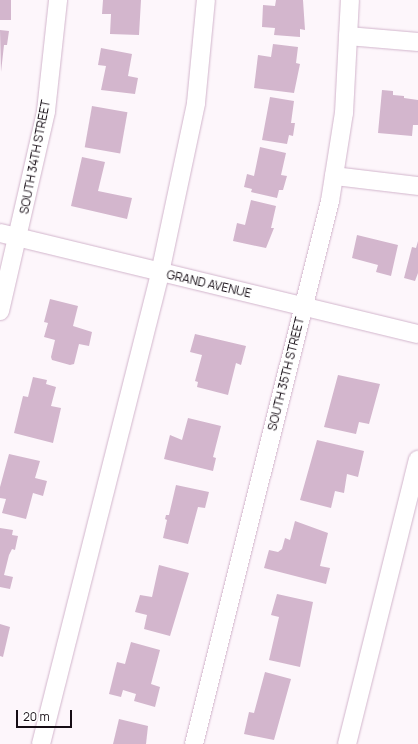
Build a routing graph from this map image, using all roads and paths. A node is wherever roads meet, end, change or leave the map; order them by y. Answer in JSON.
{"nodes":[{"id":1,"x":58,"y":0,"type":"edge"},
{"id":2,"x":206,"y":0,"type":"edge"},
{"id":3,"x":350,"y":0,"type":"edge"},
{"id":4,"x":348,"y":36,"type":"junction"},
{"id":5,"x":418,"y":42,"type":"edge"},
{"id":6,"x":334,"y":176,"type":"junction"},
{"id":7,"x":418,"y":186,"type":"edge"},
{"id":8,"x":0,"y":233,"type":"edge"},
{"id":9,"x":19,"y":238,"type":"junction"},
{"id":10,"x":160,"y":273,"type":"junction"},
{"id":11,"x":303,"y":306,"type":"junction"},
{"id":12,"x":0,"y":311,"type":"edge"},
{"id":13,"x":418,"y":334,"type":"edge"},
{"id":14,"x":418,"y":460,"type":"edge"},
{"id":15,"x":41,"y":744,"type":"edge"},
{"id":16,"x":194,"y":744,"type":"edge"},
{"id":17,"x":347,"y":744,"type":"edge"}],
"edges":[{"from":1,"to":9,"type":"street","name":"SOUTH 34TH STREET"},
{"from":2,"to":10,"type":"street"},
{"from":3,"to":4,"type":"street","name":"SOUTH 35TH STREET"},
{"from":4,"to":5,"type":"street"},
{"from":4,"to":6,"type":"street","name":"SOUTH 35TH STREET"},
{"from":6,"to":7,"type":"street"},
{"from":6,"to":11,"type":"street","name":"SOUTH 35TH STREET"},
{"from":8,"to":9,"type":"street","name":"GRAND AVENUE"},
{"from":9,"to":10,"type":"street","name":"GRAND AVENUE"},
{"from":9,"to":12,"type":"street","name":"SOUTH 34TH STREET"},
{"from":10,"to":11,"type":"street","name":"GRAND AVENUE"},
{"from":10,"to":15,"type":"street"},
{"from":11,"to":13,"type":"street","name":"GRAND AVENUE"},
{"from":11,"to":16,"type":"street","name":"SOUTH 35TH STREET"},
{"from":14,"to":17,"type":"street"}]}
